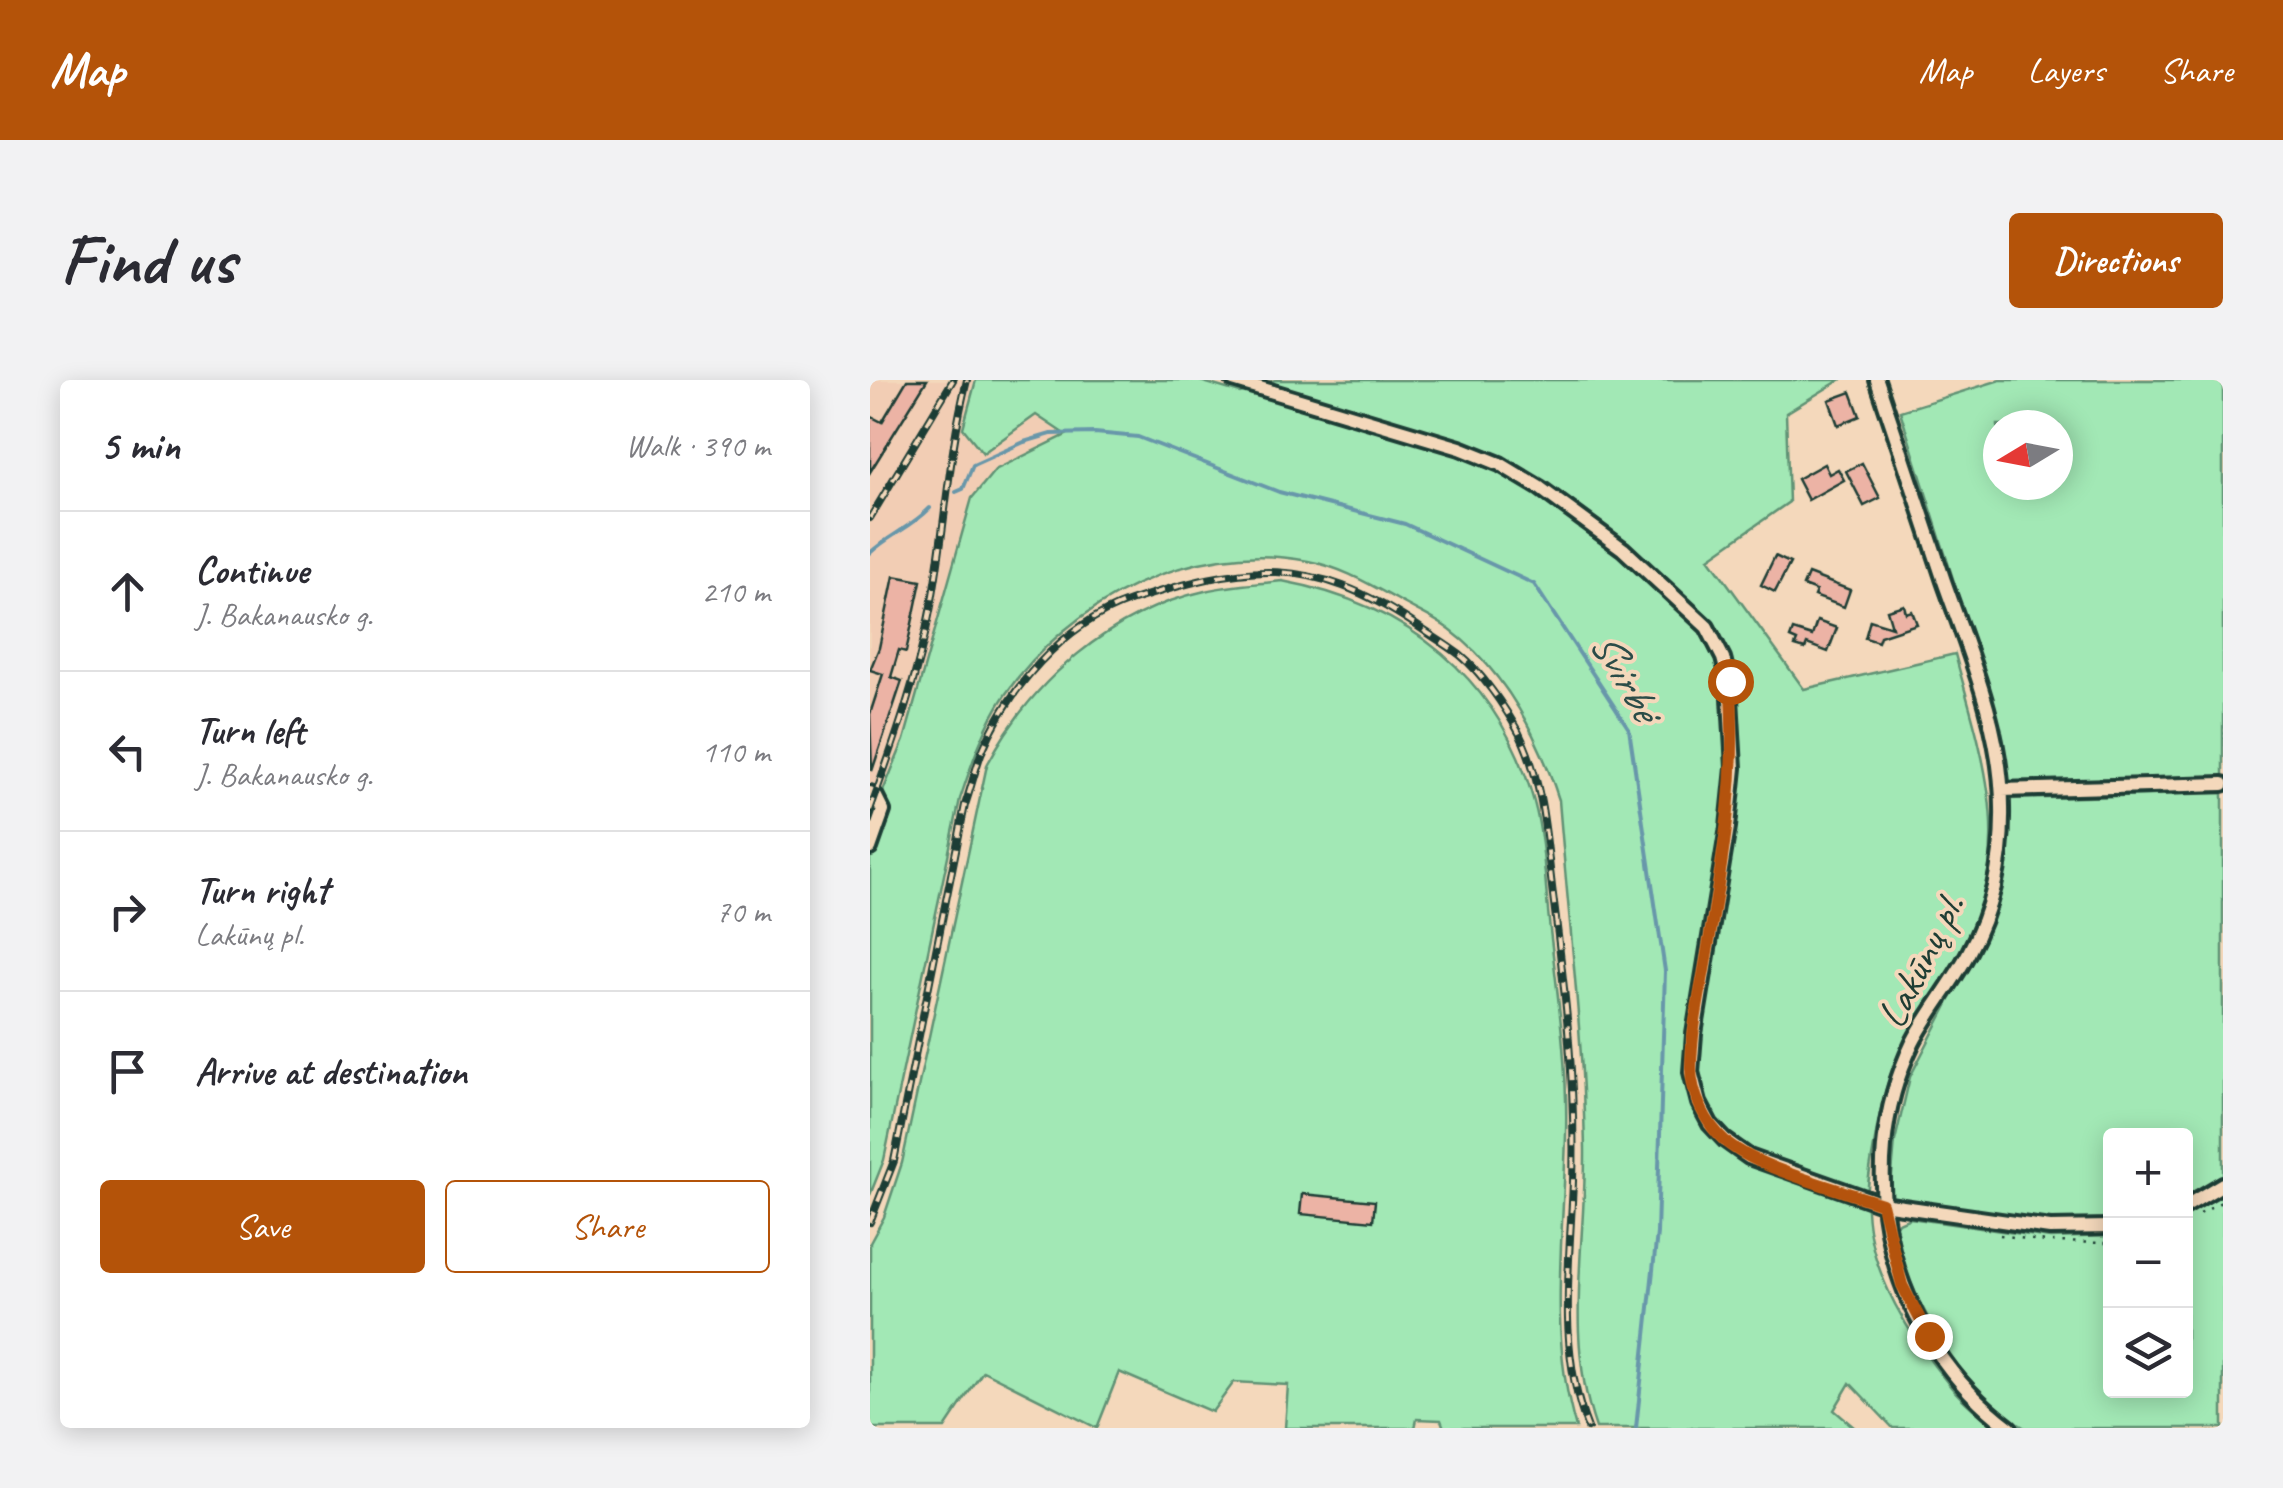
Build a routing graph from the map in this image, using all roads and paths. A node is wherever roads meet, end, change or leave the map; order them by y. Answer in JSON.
{"nodes":[{"id":1,"x":1234,"y":380,"type":"edge"},
{"id":2,"x":1877,"y":380,"type":"edge"},
{"id":3,"x":2223,"y":784,"type":"edge"},
{"id":4,"x":2002,"y":790,"type":"junction"},
{"id":5,"x":870,"y":793,"type":"edge"},
{"id":6,"x":870,"y":848,"type":"edge"},
{"id":7,"x":2223,"y":1184,"type":"edge"},
{"id":8,"x":2223,"y":1201,"type":"edge"},
{"id":9,"x":2193,"y":1202,"type":"edge"},
{"id":10,"x":1882,"y":1204,"type":"junction"},
{"id":11,"x":2201,"y":1214,"type":"dead end"},
{"id":12,"x":2103,"y":1227,"type":"edge"},
{"id":13,"x":2010,"y":1428,"type":"edge"}],
"edges":[{"from":1,"to":10,"type":"street"},
{"from":2,"to":4,"type":"street","name":"Lakūnų pl."},
{"from":3,"to":4,"type":"street"},
{"from":4,"to":10,"type":"street","name":"Lakūnų pl."},
{"from":5,"to":6,"type":"street"},
{"from":7,"to":9,"type":"street"},
{"from":8,"to":11,"type":"path"},
{"from":10,"to":12,"type":"street"},
{"from":10,"to":13,"type":"street","name":"Lakūnų pl."}]}
